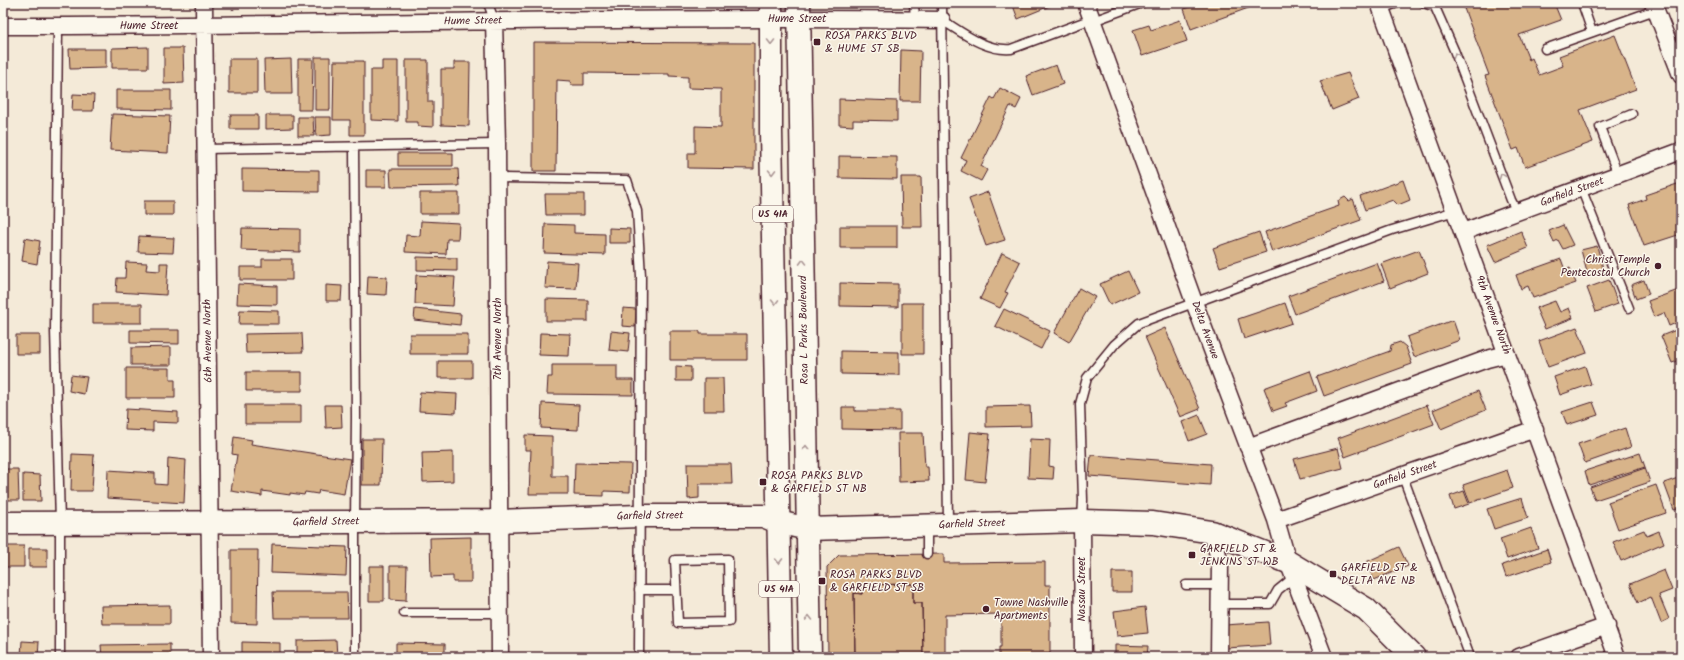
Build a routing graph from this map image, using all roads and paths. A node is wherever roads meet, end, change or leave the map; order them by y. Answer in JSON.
{"nodes":[{"id":1,"x":204,"y":3,"type":"edge"},
{"id":2,"x":488,"y":3,"type":"edge"},
{"id":3,"x":914,"y":3,"type":"edge"},
{"id":4,"x":942,"y":3,"type":"edge"},
{"id":5,"x":1086,"y":3,"type":"edge"},
{"id":6,"x":1142,"y":3,"type":"edge"},
{"id":7,"x":1397,"y":3,"type":"edge"},
{"id":8,"x":1424,"y":3,"type":"edge"},
{"id":9,"x":1582,"y":3,"type":"edge"},
{"id":10,"x":1380,"y":6,"type":"edge"},
{"id":11,"x":1654,"y":6,"type":"edge"},
{"id":12,"x":771,"y":11,"type":"edge"},
{"id":13,"x":798,"y":11,"type":"edge"},
{"id":14,"x":494,"y":20,"type":"junction"},
{"id":15,"x":914,"y":20,"type":"junction"},
{"id":16,"x":942,"y":20,"type":"junction"},
{"id":17,"x":1092,"y":20,"type":"junction"},
{"id":18,"x":3,"y":26,"type":"edge"},
{"id":19,"x":58,"y":26,"type":"junction"},
{"id":20,"x":203,"y":26,"type":"junction"},
{"id":21,"x":1592,"y":32,"type":"junction"},
{"id":22,"x":1545,"y":49,"type":"dead end"},
{"id":23,"x":1681,"y":75,"type":"edge"},
{"id":24,"x":1632,"y":114,"type":"dead end"},
{"id":25,"x":497,"y":144,"type":"junction"},
{"id":26,"x":354,"y":147,"type":"junction"},
{"id":27,"x":205,"y":149,"type":"junction"},
{"id":28,"x":1681,"y":151,"type":"edge"},
{"id":29,"x":1618,"y":175,"type":"junction"},
{"id":30,"x":497,"y":178,"type":"junction"},
{"id":31,"x":1581,"y":188,"type":"junction"},
{"id":32,"x":1455,"y":211,"type":"junction"},
{"id":33,"x":1517,"y":212,"type":"junction"},
{"id":34,"x":1463,"y":232,"type":"junction"},
{"id":35,"x":1194,"y":302,"type":"junction"},
{"id":36,"x":1629,"y":308,"type":"dead end"},
{"id":37,"x":1507,"y":354,"type":"junction"},
{"id":38,"x":1535,"y":429,"type":"junction"},
{"id":39,"x":1248,"y":447,"type":"junction"},
{"id":40,"x":1403,"y":476,"type":"junction"},
{"id":41,"x":640,"y":516,"type":"junction"},
{"id":42,"x":1276,"y":520,"type":"junction"},
{"id":43,"x":499,"y":521,"type":"junction"},
{"id":44,"x":1082,"y":521,"type":"junction"},
{"id":45,"x":354,"y":522,"type":"junction"},
{"id":46,"x":778,"y":522,"type":"junction"},
{"id":47,"x":3,"y":523,"type":"edge"},
{"id":48,"x":60,"y":523,"type":"junction"},
{"id":49,"x":211,"y":523,"type":"junction"},
{"id":50,"x":948,"y":524,"type":"junction"},
{"id":51,"x":927,"y":525,"type":"junction"},
{"id":52,"x":808,"y":529,"type":"junction"},
{"id":53,"x":1212,"y":532,"type":"junction"},
{"id":54,"x":927,"y":554,"type":"dead end"},
{"id":55,"x":1291,"y":570,"type":"junction"},
{"id":56,"x":1186,"y":585,"type":"dead end"},
{"id":57,"x":1219,"y":585,"type":"junction"},
{"id":58,"x":639,"y":590,"type":"junction"},
{"id":59,"x":676,"y":590,"type":"junction"},
{"id":60,"x":1218,"y":604,"type":"junction"},
{"id":61,"x":404,"y":613,"type":"dead end"},
{"id":62,"x":499,"y":613,"type":"junction"},
{"id":63,"x":1607,"y":626,"type":"junction"},
{"id":64,"x":60,"y":657,"type":"edge"},
{"id":65,"x":211,"y":657,"type":"edge"},
{"id":66,"x":355,"y":657,"type":"edge"},
{"id":67,"x":500,"y":657,"type":"edge"},
{"id":68,"x":639,"y":657,"type":"edge"},
{"id":69,"x":780,"y":657,"type":"edge"},
{"id":70,"x":810,"y":657,"type":"edge"},
{"id":71,"x":1083,"y":657,"type":"edge"},
{"id":72,"x":1219,"y":657,"type":"edge"},
{"id":73,"x":1324,"y":657,"type":"edge"},
{"id":74,"x":1414,"y":657,"type":"edge"},
{"id":75,"x":1470,"y":657,"type":"edge"},
{"id":76,"x":1519,"y":657,"type":"edge"},
{"id":77,"x":1617,"y":657,"type":"edge"}],
"edges":[{"from":1,"to":20,"type":"street","name":"6th Avenue North"},
{"from":2,"to":14,"type":"lane"},
{"from":3,"to":15,"type":"lane"},
{"from":4,"to":16,"type":"lane"},
{"from":5,"to":17,"type":"street","name":"Delta Avenue"},
{"from":6,"to":17,"type":"lane"},
{"from":7,"to":10,"type":"lane"},
{"from":33,"to":8,"type":"lane","one_way":true},
{"from":9,"to":21,"type":"lane"},
{"from":10,"to":32,"type":"street","name":"9th Avenue North"},
{"from":11,"to":21,"type":"lane"},
{"from":11,"to":23,"type":"street"},
{"from":12,"to":13,"type":"street","name":"Hume Street"},
{"from":12,"to":14,"type":"street","name":"Hume Street"},
{"from":12,"to":46,"type":"street","number":"US 41A","one_way":true},
{"from":13,"to":15,"type":"street","name":"Hume Street"},
{"from":52,"to":13,"type":"street","name":"Rosa L Parks Boulevard","number":"US 41A","one_way":true},
{"from":14,"to":20,"type":"street","name":"Hume Street"},
{"from":14,"to":25,"type":"street","name":"7th Avenue North"},
{"from":15,"to":16,"type":"street","name":"Hume Street"},
{"from":16,"to":17,"type":"lane"},
{"from":16,"to":50,"type":"lane"},
{"from":17,"to":35,"type":"street","name":"Delta Avenue"},
{"from":18,"to":19,"type":"street","name":"Hume Street"},
{"from":19,"to":20,"type":"street","name":"Hume Street"},
{"from":19,"to":48,"type":"lane"},
{"from":20,"to":27,"type":"street","name":"6th Avenue North"},
{"from":21,"to":22,"type":"lane"},
{"from":24,"to":29,"type":"lane"},
{"from":25,"to":26,"type":"lane"},
{"from":25,"to":30,"type":"street","name":"7th Avenue North"},
{"from":26,"to":27,"type":"lane"},
{"from":26,"to":45,"type":"lane"},
{"from":27,"to":49,"type":"street","name":"6th Avenue North"},
{"from":28,"to":29,"type":"street","name":"Garfield Street"},
{"from":29,"to":31,"type":"street","name":"Garfield Street"},
{"from":30,"to":41,"type":"lane"},
{"from":30,"to":43,"type":"street","name":"7th Avenue North"},
{"from":31,"to":33,"type":"street","name":"Garfield Street"},
{"from":31,"to":36,"type":"lane"},
{"from":32,"to":34,"type":"street","name":"9th Avenue North"},
{"from":32,"to":35,"type":"lane"},
{"from":33,"to":34,"type":"street","name":"Garfield Street"},
{"from":34,"to":37,"type":"street","name":"9th Avenue North"},
{"from":35,"to":39,"type":"street","name":"Delta Avenue"},
{"from":35,"to":44,"type":"lane"},
{"from":37,"to":38,"type":"street","name":"9th Avenue North"},
{"from":37,"to":39,"type":"street"},
{"from":38,"to":40,"type":"street","name":"Garfield Street"},
{"from":38,"to":63,"type":"street","name":"9th Avenue North"},
{"from":39,"to":42,"type":"street","name":"Delta Avenue"},
{"from":40,"to":42,"type":"street","name":"Garfield Street"},
{"from":40,"to":75,"type":"lane"},
{"from":41,"to":43,"type":"street","name":"Garfield Street"},
{"from":41,"to":46,"type":"street","name":"Garfield Street"},
{"from":41,"to":58,"type":"lane"},
{"from":42,"to":55,"type":"street","name":"Delta Avenue"},
{"from":43,"to":45,"type":"street","name":"Garfield Street"},
{"from":43,"to":62,"type":"street","name":"7th Avenue North"},
{"from":44,"to":50,"type":"street","name":"Garfield Street"},
{"from":44,"to":53,"type":"street","name":"Garfield Street"},
{"from":44,"to":71,"type":"street","name":"Nassau Street"},
{"from":45,"to":49,"type":"street","name":"Garfield Street"},
{"from":45,"to":66,"type":"lane"},
{"from":46,"to":52,"type":"street","name":"Garfield Street"},
{"from":46,"to":69,"type":"street","number":"US 41A","one_way":true},
{"from":47,"to":48,"type":"street","name":"Garfield Street"},
{"from":48,"to":49,"type":"street","name":"Garfield Street"},
{"from":48,"to":64,"type":"lane"},
{"from":49,"to":65,"type":"street","name":"6th Avenue North"},
{"from":50,"to":51,"type":"street","name":"Garfield Street"},
{"from":51,"to":52,"type":"street","name":"Garfield Street"},
{"from":51,"to":54,"type":"lane"},
{"from":70,"to":52,"type":"street","name":"Rosa L Parks Boulevard","number":"US 41A","one_way":true},
{"from":53,"to":55,"type":"street","name":"Garfield Street"},
{"from":53,"to":57,"type":"street"},
{"from":55,"to":60,"type":"lane"},
{"from":55,"to":73,"type":"street","name":"Delta Avenue"},
{"from":55,"to":74,"type":"street","name":"Garfield Street"},
{"from":56,"to":57,"type":"lane"},
{"from":57,"to":60,"type":"street"},
{"from":58,"to":59,"type":"lane"},
{"from":58,"to":68,"type":"lane"},
{"from":59,"to":59,"type":"lane"},
{"from":60,"to":72,"type":"street"},
{"from":61,"to":62,"type":"lane"},
{"from":62,"to":67,"type":"street","name":"7th Avenue North"},
{"from":63,"to":76,"type":"street"},
{"from":63,"to":77,"type":"street","name":"9th Avenue North"}]}
